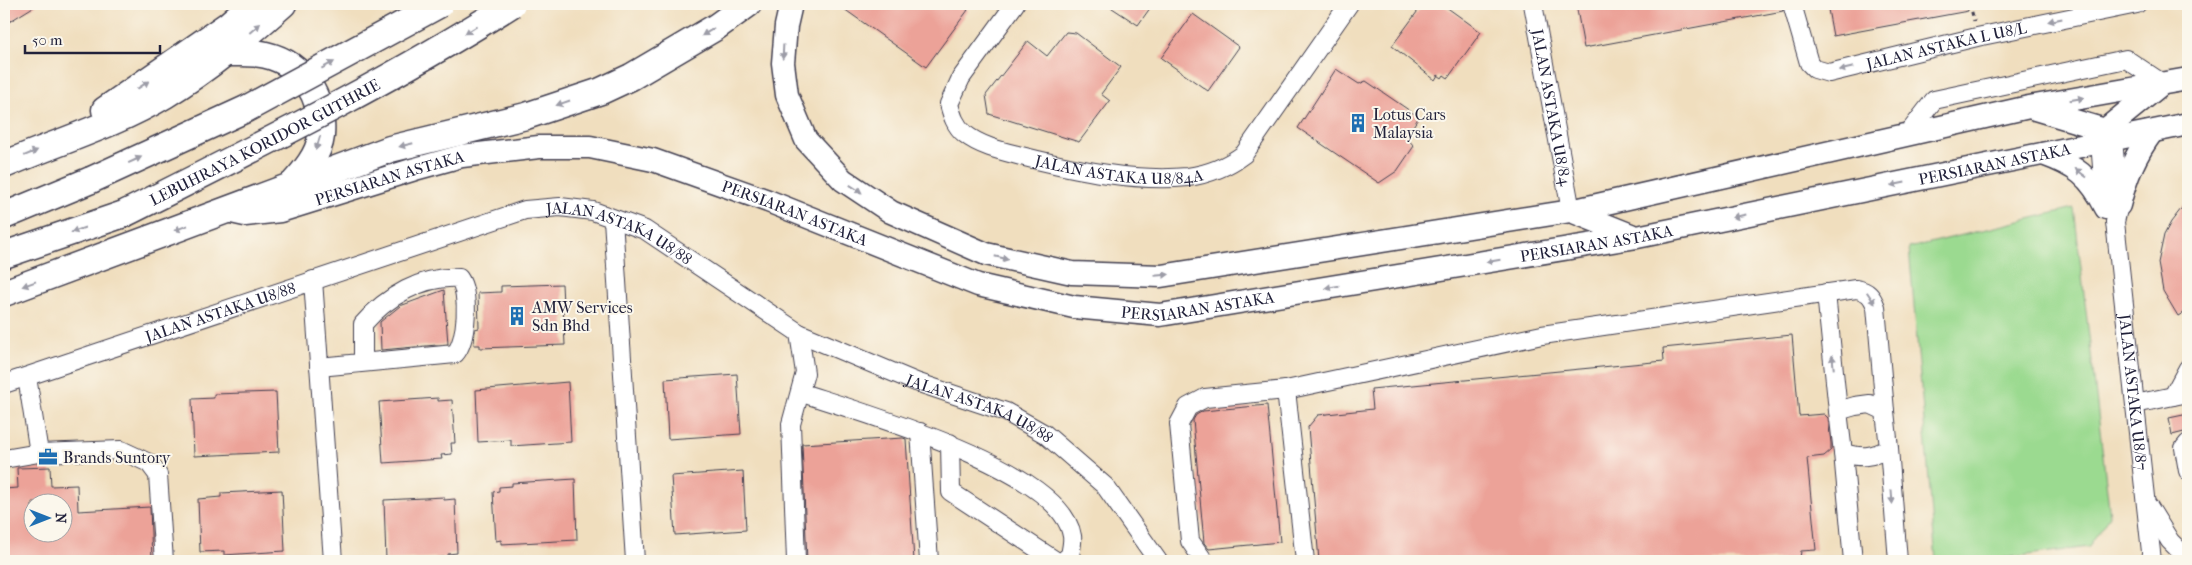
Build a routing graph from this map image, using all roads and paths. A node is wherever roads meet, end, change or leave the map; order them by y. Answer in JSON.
{"nodes":[{"id":1,"x":252,"y":4,"type":"edge"},
{"id":2,"x":283,"y":4,"type":"edge"},
{"id":3,"x":440,"y":4,"type":"edge"},
{"id":4,"x":512,"y":4,"type":"edge"},
{"id":5,"x":748,"y":4,"type":"edge"},
{"id":6,"x":791,"y":4,"type":"edge"},
{"id":7,"x":1015,"y":4,"type":"edge"},
{"id":8,"x":1349,"y":4,"type":"edge"},
{"id":9,"x":1533,"y":4,"type":"edge"},
{"id":10,"x":1792,"y":4,"type":"edge"},
{"id":11,"x":2138,"y":4,"type":"edge"},
{"id":12,"x":228,"y":53,"type":"junction"},
{"id":13,"x":2188,"y":78,"type":"edge"},
{"id":14,"x":2162,"y":83,"type":"junction"},
{"id":15,"x":2030,"y":107,"type":"junction"},
{"id":16,"x":2188,"y":124,"type":"edge"},
{"id":17,"x":2152,"y":132,"type":"junction"},
{"id":18,"x":1906,"y":135,"type":"junction"},
{"id":19,"x":2106,"y":137,"type":"junction"},
{"id":20,"x":59,"y":142,"type":"junction"},
{"id":21,"x":2044,"y":154,"type":"junction"},
{"id":22,"x":4,"y":165,"type":"edge"},
{"id":23,"x":292,"y":185,"type":"junction"},
{"id":24,"x":227,"y":211,"type":"junction"},
{"id":25,"x":1571,"y":211,"type":"junction"},
{"id":26,"x":2113,"y":212,"type":"junction"},
{"id":27,"x":4,"y":216,"type":"edge"},
{"id":28,"x":613,"y":218,"type":"junction"},
{"id":29,"x":1637,"y":237,"type":"junction"},
{"id":30,"x":4,"y":256,"type":"edge"},
{"id":31,"x":313,"y":280,"type":"junction"},
{"id":32,"x":4,"y":293,"type":"edge"},
{"id":33,"x":1826,"y":293,"type":"junction"},
{"id":34,"x":799,"y":334,"type":"junction"},
{"id":35,"x":363,"y":363,"type":"junction"},
{"id":36,"x":319,"y":367,"type":"junction"},
{"id":37,"x":2188,"y":368,"type":"edge"},
{"id":38,"x":28,"y":377,"type":"junction"},
{"id":39,"x":4,"y":384,"type":"edge"},
{"id":40,"x":1286,"y":390,"type":"junction"},
{"id":41,"x":802,"y":393,"type":"junction"},
{"id":42,"x":2181,"y":394,"type":"edge"},
{"id":43,"x":2135,"y":404,"type":"junction"},
{"id":44,"x":1838,"y":411,"type":"junction"},
{"id":45,"x":1885,"y":411,"type":"junction"},
{"id":46,"x":920,"y":432,"type":"junction"},
{"id":47,"x":950,"y":443,"type":"junction"},
{"id":48,"x":2188,"y":443,"type":"edge"},
{"id":49,"x":1889,"y":448,"type":"junction"},
{"id":50,"x":39,"y":454,"type":"junction"},
{"id":51,"x":1842,"y":454,"type":"junction"},
{"id":52,"x":4,"y":459,"type":"edge"},
{"id":53,"x":2188,"y":471,"type":"edge"},
{"id":54,"x":2146,"y":502,"type":"junction"},
{"id":55,"x":2188,"y":559,"type":"edge"},
{"id":56,"x":164,"y":561,"type":"edge"},
{"id":57,"x":333,"y":561,"type":"edge"},
{"id":58,"x":635,"y":561,"type":"edge"},
{"id":59,"x":796,"y":561,"type":"edge"},
{"id":60,"x":929,"y":561,"type":"edge"},
{"id":61,"x":1056,"y":561,"type":"edge"},
{"id":62,"x":1063,"y":561,"type":"edge"},
{"id":63,"x":1158,"y":561,"type":"edge"},
{"id":64,"x":1204,"y":561,"type":"edge"},
{"id":65,"x":1305,"y":561,"type":"edge"},
{"id":66,"x":1853,"y":561,"type":"edge"},
{"id":67,"x":1898,"y":561,"type":"edge"},
{"id":68,"x":2152,"y":561,"type":"edge"}],
"edges":[{"from":20,"to":1,"type":"highway","one_way":true},
{"from":12,"to":2,"type":"highway","one_way":true},
{"from":27,"to":3,"type":"highway","one_way":true,"bridge":true},
{"from":4,"to":30,"type":"highway","name":"LEBUHRAYA KORIDOR GUTHRIE","one_way":true,"bridge":true},
{"from":5,"to":23,"type":"highway","one_way":true},
{"from":6,"to":25,"type":"main road","name":"PERSIARAN ASTAKA","one_way":true},
{"from":7,"to":8,"type":"street","name":"JALAN ASTAKA U8/84A"},
{"from":9,"to":25,"type":"street","name":"JALAN ASTAKA U8/84"},
{"from":11,"to":10,"type":"street","name":"JALAN ASTAKA L U8/L","one_way":true},
{"from":12,"to":20,"type":"highway"},
{"from":12,"to":23,"type":"highway","one_way":true},
{"from":13,"to":14,"type":"main road","name":"PERSIARAN ASTAKA"},
{"from":15,"to":14,"type":"main road","name":"PERSIARAN ASTAKA","one_way":true},
{"from":14,"to":18,"type":"street"},
{"from":14,"to":19,"type":"main road"},
{"from":15,"to":18,"type":"main road","name":"PERSIARAN ASTAKA"},
{"from":15,"to":19,"type":"main road"},
{"from":16,"to":17,"type":"main road","name":"PERSIARAN ASTAKA"},
{"from":17,"to":19,"type":"main road","name":"PERSIARAN ASTAKA"},
{"from":17,"to":26,"type":"main road"},
{"from":18,"to":25,"type":"main road","name":"PERSIARAN ASTAKA"},
{"from":19,"to":21,"type":"main road","name":"PERSIARAN ASTAKA"},
{"from":19,"to":26,"type":"street","name":"JALAN ASTAKA U8/87"},
{"from":22,"to":20,"type":"highway","one_way":true},
{"from":26,"to":21,"type":"main road","one_way":true},
{"from":21,"to":29,"type":"main road","name":"PERSIARAN ASTAKA","one_way":true},
{"from":23,"to":24,"type":"highway"},
{"from":29,"to":24,"type":"main road","name":"PERSIARAN ASTAKA","one_way":true},
{"from":24,"to":32,"type":"highway","one_way":true},
{"from":25,"to":29,"type":"main road"},
{"from":26,"to":43,"type":"street","name":"JALAN ASTAKA U8/87"},
{"from":28,"to":31,"type":"street","name":"JALAN ASTAKA U8/88"},
{"from":28,"to":34,"type":"street","name":"JALAN ASTAKA U8/88"},
{"from":28,"to":58,"type":"street"},
{"from":31,"to":36,"type":"street"},
{"from":31,"to":38,"type":"street","name":"JALAN ASTAKA U8/88"},
{"from":33,"to":40,"type":"street"},
{"from":44,"to":33,"type":"street","one_way":true},
{"from":33,"to":45,"type":"street","one_way":true},
{"from":34,"to":41,"type":"street"},
{"from":34,"to":63,"type":"street","name":"JALAN ASTAKA U8/88"},
{"from":35,"to":35,"type":"street"},
{"from":35,"to":36,"type":"street"},
{"from":36,"to":57,"type":"street"},
{"from":37,"to":42,"type":"street"},
{"from":38,"to":39,"type":"street","name":"JALAN ASTAKA U8/88"},
{"from":38,"to":50,"type":"street"},
{"from":40,"to":64,"type":"street"},
{"from":40,"to":65,"type":"street"},
{"from":41,"to":46,"type":"street"},
{"from":41,"to":59,"type":"street"},
{"from":42,"to":43,"type":"street"},
{"from":43,"to":54,"type":"street","name":"JALAN ASTAKA U8/87"},
{"from":44,"to":45,"type":"street"},
{"from":44,"to":51,"type":"street"},
{"from":45,"to":49,"type":"street"},
{"from":46,"to":47,"type":"street"},
{"from":46,"to":60,"type":"street"},
{"from":47,"to":61,"type":"street"},
{"from":47,"to":62,"type":"street"},
{"from":48,"to":53,"type":"street"},
{"from":49,"to":51,"type":"street"},
{"from":49,"to":67,"type":"street","one_way":true},
{"from":50,"to":52,"type":"street"},
{"from":50,"to":56,"type":"street"},
{"from":51,"to":66,"type":"street"},
{"from":54,"to":55,"type":"street"},
{"from":54,"to":68,"type":"street","name":"JALAN ASTAKA U8/87"}]}
